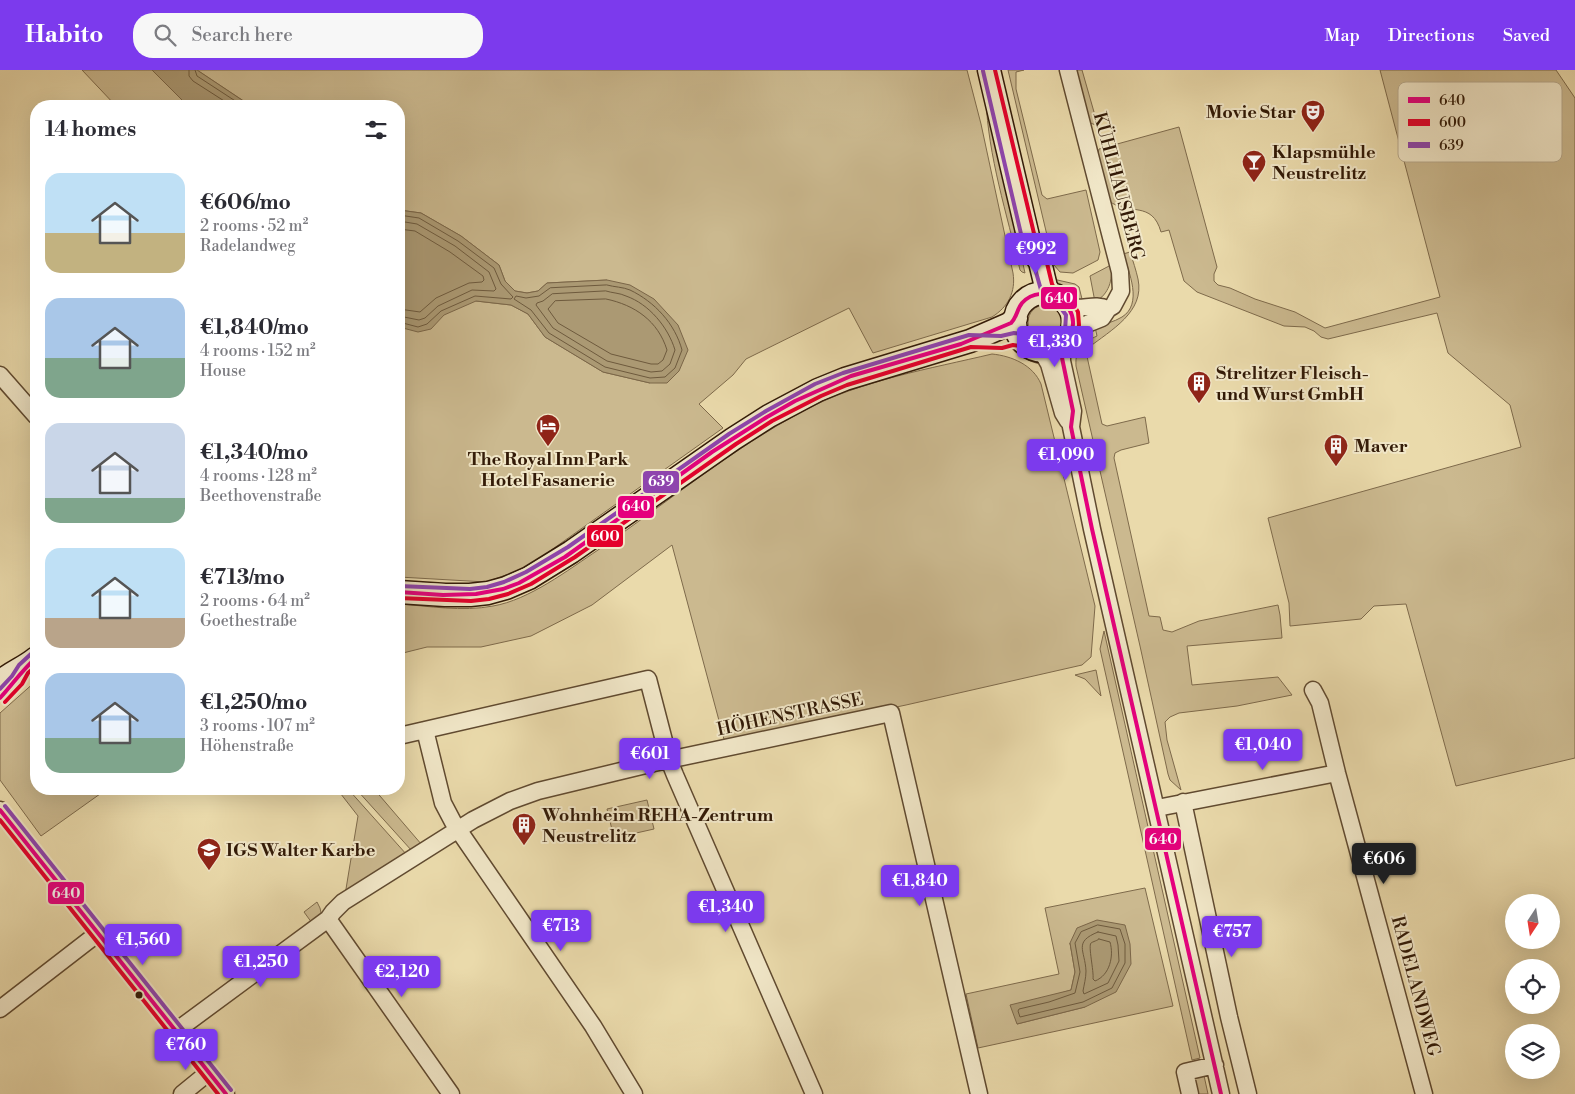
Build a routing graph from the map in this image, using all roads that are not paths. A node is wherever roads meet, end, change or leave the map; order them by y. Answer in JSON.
{"nodes":[{"id":1,"x":989,"y":70,"type":"edge"},
{"id":2,"x":1068,"y":70,"type":"edge"},
{"id":3,"x":1040,"y":295,"type":"junction"},
{"id":4,"x":1069,"y":307,"type":"junction"},
{"id":5,"x":1108,"y":309,"type":"junction"},
{"id":6,"x":1016,"y":318,"type":"junction"},
{"id":7,"x":1067,"y":337,"type":"junction"},
{"id":8,"x":970,"y":341,"type":"junction"},
{"id":9,"x":1030,"y":345,"type":"junction"},
{"id":10,"x":0,"y":375,"type":"edge"},
{"id":11,"x":30,"y":409,"type":"edge"},
{"id":12,"x":1071,"y":427,"type":"junction"},
{"id":13,"x":405,"y":592,"type":"edge"},
{"id":14,"x":30,"y":663,"type":"edge"},
{"id":15,"x":0,"y":682,"type":"edge"},
{"id":16,"x":1313,"y":690,"type":"dead end"},
{"id":17,"x":0,"y":698,"type":"edge"},
{"id":18,"x":426,"y":730,"type":"junction"},
{"id":19,"x":405,"y":735,"type":"edge"},
{"id":20,"x":669,"y":760,"type":"junction"},
{"id":21,"x":1337,"y":773,"type":"junction"},
{"id":22,"x":1170,"y":805,"type":"junction"},
{"id":23,"x":0,"y":810,"type":"edge"},
{"id":24,"x":458,"y":830,"type":"junction"},
{"id":25,"x":328,"y":919,"type":"junction"},
{"id":26,"x":97,"y":934,"type":"junction"},
{"id":27,"x":0,"y":1009,"type":"edge"},
{"id":28,"x":176,"y":1032,"type":"junction"},
{"id":29,"x":1215,"y":1065,"type":"junction"},
{"id":30,"x":209,"y":1072,"type":"junction"},
{"id":31,"x":182,"y":1094,"type":"edge"},
{"id":32,"x":226,"y":1094,"type":"edge"},
{"id":33,"x":451,"y":1094,"type":"edge"},
{"id":34,"x":634,"y":1094,"type":"edge"},
{"id":35,"x":814,"y":1094,"type":"edge"},
{"id":36,"x":978,"y":1094,"type":"edge"},
{"id":37,"x":1190,"y":1094,"type":"edge"},
{"id":38,"x":1222,"y":1094,"type":"edge"},
{"id":39,"x":1248,"y":1094,"type":"edge"},
{"id":40,"x":1424,"y":1094,"type":"edge"}],
"edges":[{"from":1,"to":3,"type":"street"},
{"from":2,"to":5,"type":"street","name":"KÜHLHAUSBERG"},
{"from":3,"to":4,"type":"street"},
{"from":3,"to":6,"type":"street"},
{"from":4,"to":5,"type":"street"},
{"from":4,"to":7,"type":"street"},
{"from":5,"to":7,"type":"street","name":"KÜHLHAUSBERG"},
{"from":6,"to":8,"type":"street"},
{"from":6,"to":9,"type":"street"},
{"from":7,"to":9,"type":"street"},
{"from":7,"to":12,"type":"street"},
{"from":8,"to":9,"type":"street"},
{"from":8,"to":13,"type":"street"},
{"from":9,"to":12,"type":"street"},
{"from":10,"to":11,"type":"street"},
{"from":12,"to":22,"type":"street"},
{"from":14,"to":15,"type":"street"},
{"from":14,"to":17,"type":"street"},
{"from":16,"to":21,"type":"street","name":"RADELANDWEG"},
{"from":18,"to":19,"type":"street"},
{"from":18,"to":20,"type":"street"},
{"from":18,"to":24,"type":"street"},
{"from":20,"to":24,"type":"street","name":"HÖHENSTRASSE"},
{"from":20,"to":35,"type":"street"},
{"from":20,"to":36,"type":"street","name":"HÖHENSTRASSE"},
{"from":21,"to":22,"type":"street"},
{"from":21,"to":40,"type":"street","name":"RADELANDWEG"},
{"from":22,"to":29,"type":"street"},
{"from":22,"to":39,"type":"street"},
{"from":23,"to":26,"type":"street"},
{"from":24,"to":25,"type":"street","name":"HÖHENSTRASSE"},
{"from":24,"to":34,"type":"street"},
{"from":25,"to":28,"type":"street","name":"HÖHENSTRASSE"},
{"from":25,"to":33,"type":"street"},
{"from":26,"to":27,"type":"street"},
{"from":26,"to":28,"type":"street"},
{"from":28,"to":30,"type":"street"},
{"from":29,"to":37,"type":"street"},
{"from":29,"to":38,"type":"street"},
{"from":30,"to":31,"type":"street"},
{"from":30,"to":32,"type":"street"}]}
